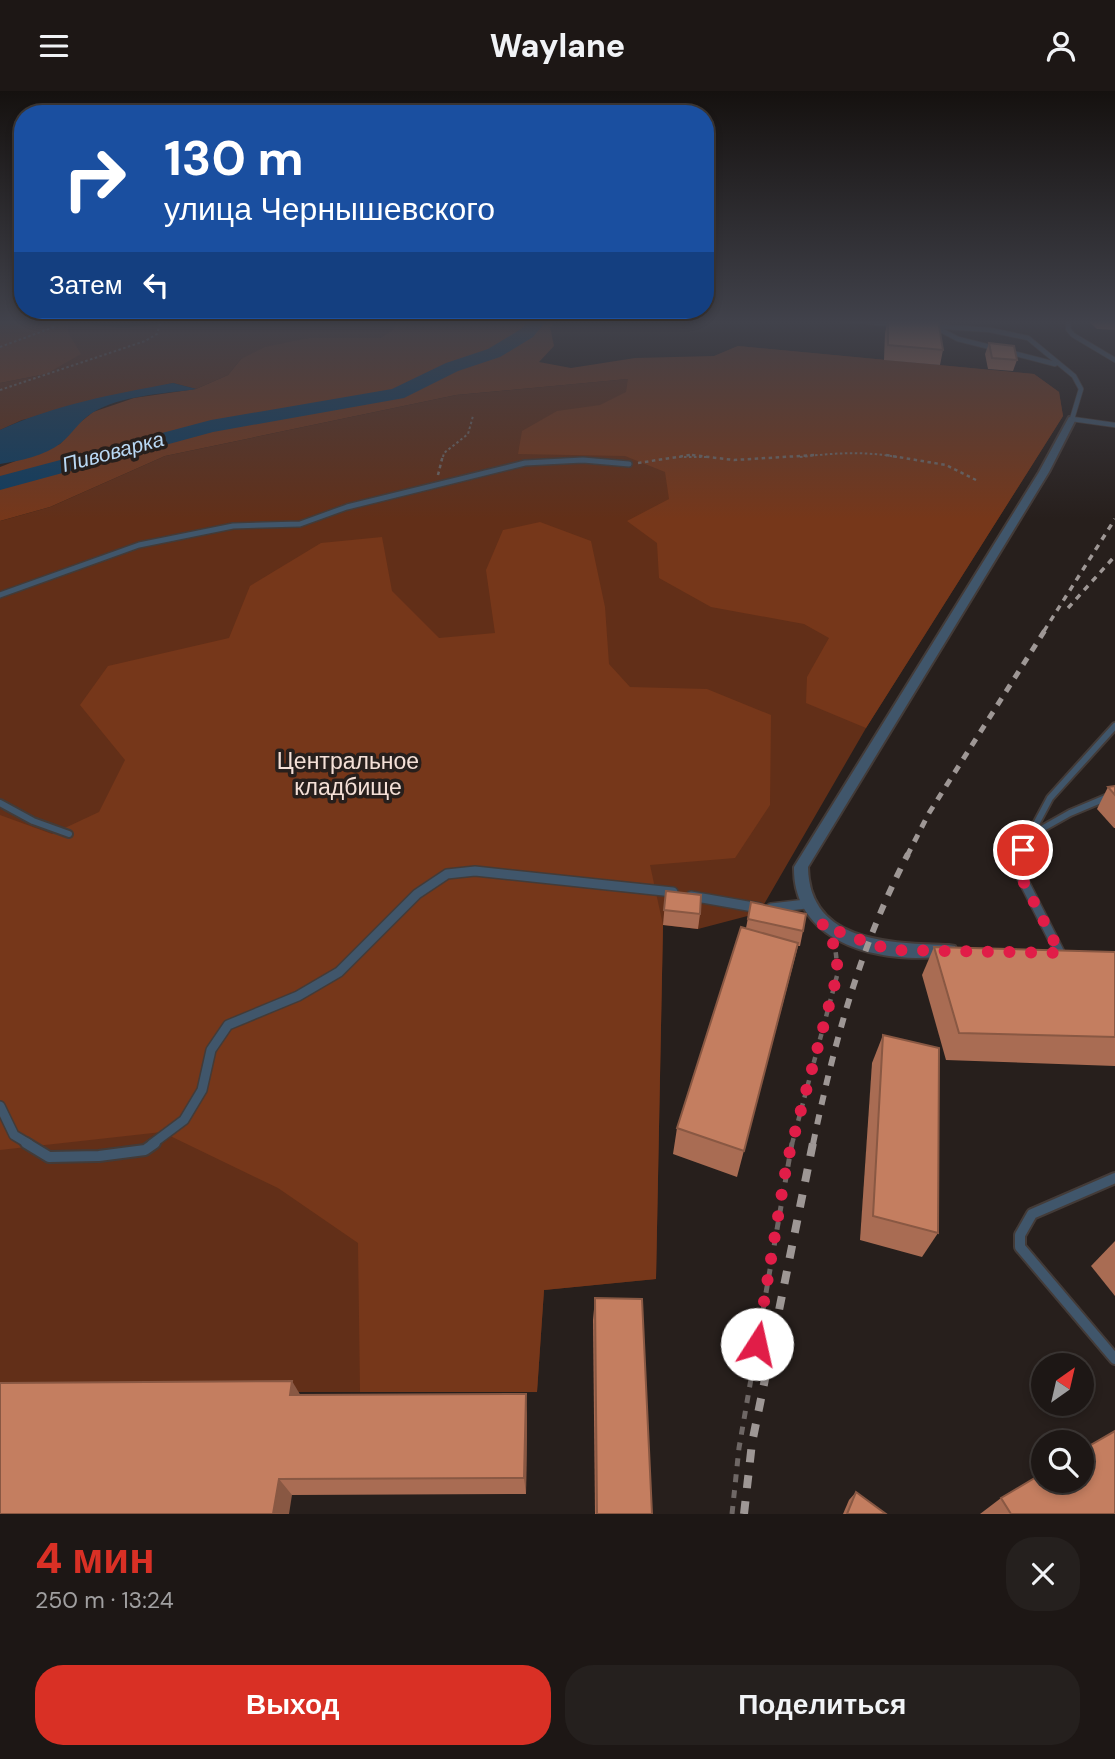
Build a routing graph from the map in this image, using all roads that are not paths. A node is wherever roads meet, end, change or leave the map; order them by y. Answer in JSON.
{"nodes":[{"id":1,"x":1080,"y":386,"type":"edge"},
{"id":2,"x":1072,"y":419,"type":"junction"},
{"id":3,"x":1115,"y":425,"type":"edge"},
{"id":4,"x":629,"y":464,"type":"road end"},
{"id":5,"x":0,"y":595,"type":"edge"},
{"id":6,"x":1115,"y":726,"type":"edge"},
{"id":7,"x":1115,"y":794,"type":"edge"},
{"id":8,"x":0,"y":803,"type":"edge"},
{"id":9,"x":69,"y":834,"type":"dead end"},
{"id":10,"x":1030,"y":835,"type":"junction"},
{"id":11,"x":806,"y":904,"type":"junction"},
{"id":12,"x":969,"y":951,"type":"edge"},
{"id":13,"x":1060,"y":953,"type":"edge"},
{"id":14,"x":0,"y":1106,"type":"edge"},
{"id":15,"x":1115,"y":1178,"type":"edge"},
{"id":16,"x":1115,"y":1359,"type":"edge"}],
"edges":[{"from":1,"to":2,"type":"lane"},
{"from":2,"to":3,"type":"lane"},
{"from":2,"to":11,"type":"street"},
{"from":4,"to":5,"type":"lane"},
{"from":6,"to":10,"type":"lane"},
{"from":7,"to":10,"type":"lane"},
{"from":8,"to":9,"type":"lane"},
{"from":10,"to":13,"type":"lane"},
{"from":11,"to":12,"type":"street"},
{"from":11,"to":14,"type":"lane"},
{"from":15,"to":16,"type":"lane"}]}
